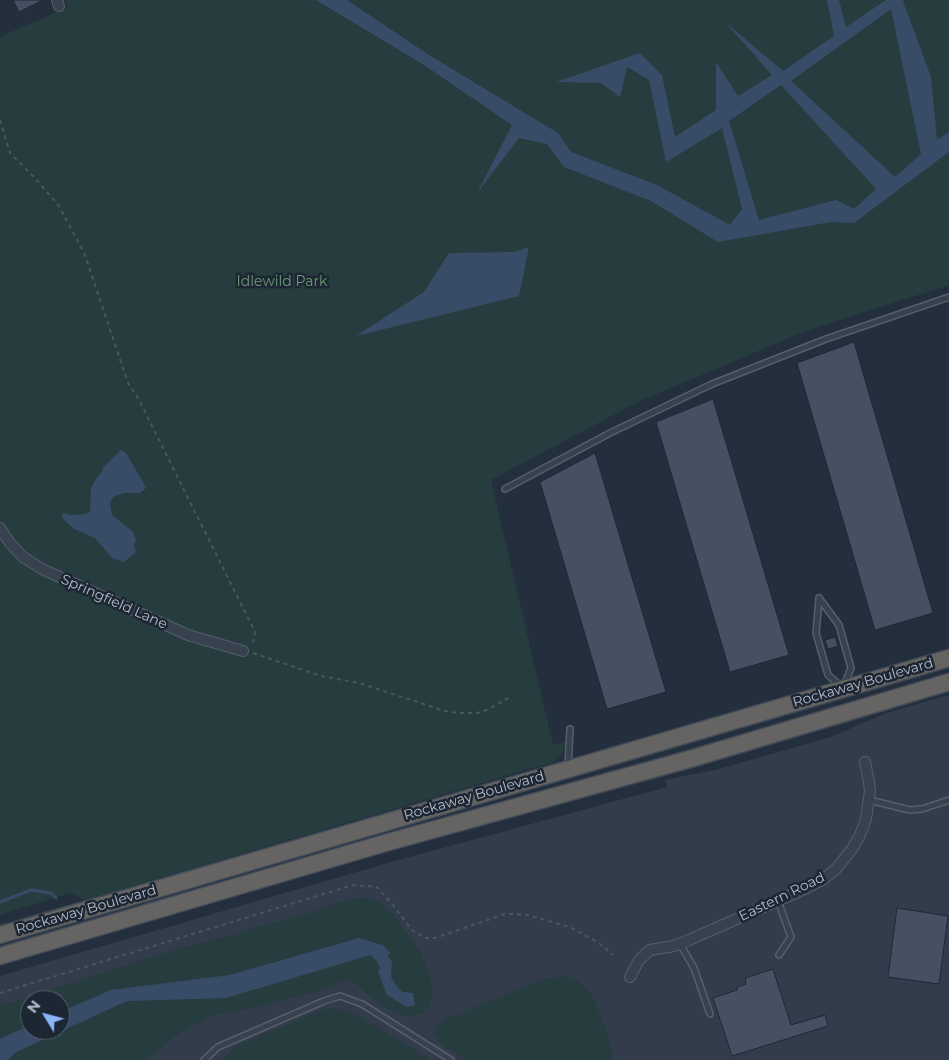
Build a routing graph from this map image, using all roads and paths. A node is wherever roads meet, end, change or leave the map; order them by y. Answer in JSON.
{"nodes":[{"id":1,"x":0,"y":120,"type":"edge"},
{"id":2,"x":949,"y":298,"type":"edge"},
{"id":3,"x":505,"y":489,"type":"dead end"},
{"id":4,"x":0,"y":528,"type":"edge"},
{"id":5,"x":243,"y":651,"type":"junction"},
{"id":6,"x":949,"y":658,"type":"edge"},
{"id":7,"x":949,"y":682,"type":"edge"},
{"id":8,"x":844,"y":688,"type":"junction"},
{"id":9,"x":512,"y":696,"type":"dead end"},
{"id":10,"x":570,"y":729,"type":"dead end"},
{"id":11,"x":864,"y":762,"type":"dead end"},
{"id":12,"x":567,"y":769,"type":"junction"},
{"id":13,"x":868,"y":800,"type":"junction"},
{"id":14,"x":949,"y":800,"type":"edge"},
{"id":15,"x":778,"y":901,"type":"junction"},
{"id":16,"x":0,"y":935,"type":"edge"},
{"id":17,"x":680,"y":944,"type":"junction"},
{"id":18,"x":613,"y":955,"type":"dead end"},
{"id":19,"x":780,"y":955,"type":"dead end"},
{"id":20,"x":0,"y":956,"type":"edge"},
{"id":21,"x":630,"y":977,"type":"dead end"},
{"id":22,"x":0,"y":993,"type":"edge"},
{"id":23,"x":710,"y":1014,"type":"dead end"},
{"id":24,"x":204,"y":1060,"type":"edge"},
{"id":25,"x":451,"y":1060,"type":"edge"}],
"edges":[{"from":1,"to":5,"type":"path"},
{"from":2,"to":3,"type":"lane"},
{"from":4,"to":5,"type":"street","name":"Springfield Lane"},
{"from":5,"to":9,"type":"path"},
{"from":6,"to":8,"type":"highway","name":"Rockaway Boulevard"},
{"from":7,"to":20,"type":"highway","name":"Rockaway Boulevard"},
{"from":8,"to":8,"type":"lane"},
{"from":8,"to":12,"type":"highway","name":"Rockaway Boulevard"},
{"from":10,"to":12,"type":"lane"},
{"from":11,"to":13,"type":"street","name":"Eastern Road"},
{"from":12,"to":16,"type":"highway","name":"Rockaway Boulevard"},
{"from":13,"to":14,"type":"lane"},
{"from":13,"to":15,"type":"street","name":"Eastern Road"},
{"from":15,"to":17,"type":"street","name":"Eastern Road"},
{"from":15,"to":19,"type":"lane"},
{"from":17,"to":21,"type":"street","name":"Eastern Road"},
{"from":17,"to":23,"type":"lane"},
{"from":18,"to":22,"type":"path"},
{"from":24,"to":25,"type":"lane"}]}
